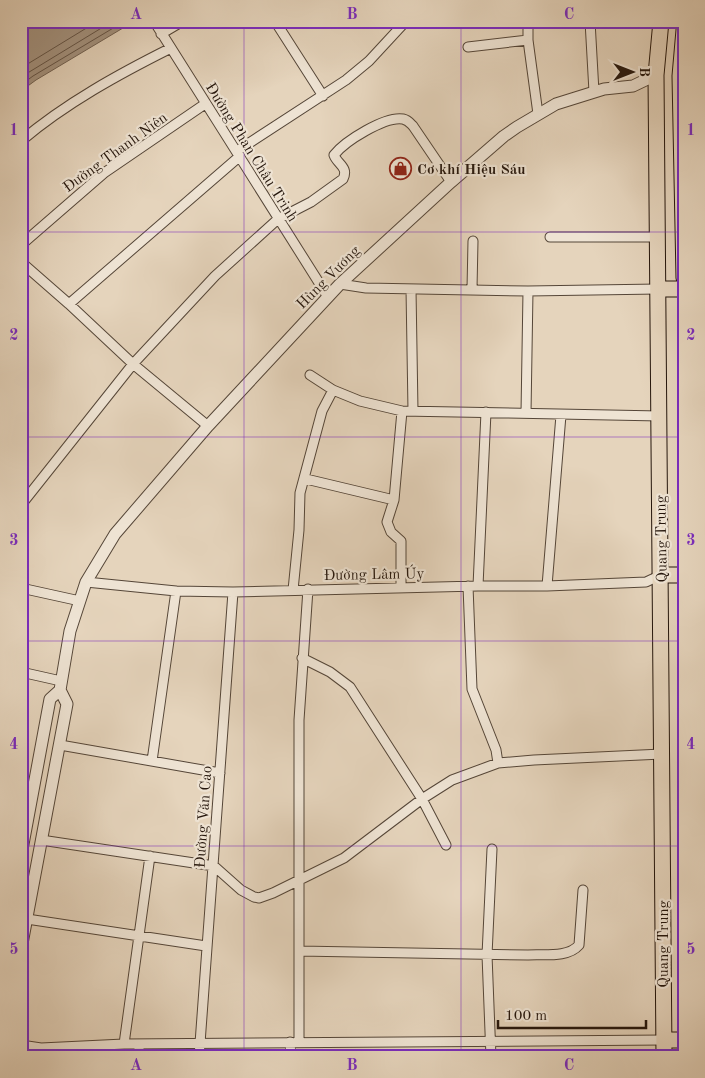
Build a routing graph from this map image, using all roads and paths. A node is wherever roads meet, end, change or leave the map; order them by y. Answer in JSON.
{"nodes":[{"id":1,"x":154,"y":21,"type":"edge"},
{"id":2,"x":184,"y":21,"type":"edge"},
{"id":3,"x":276,"y":21,"type":"edge"},
{"id":4,"x":406,"y":21,"type":"edge"},
{"id":5,"x":528,"y":21,"type":"edge"},
{"id":6,"x":590,"y":21,"type":"edge"},
{"id":7,"x":661,"y":21,"type":"edge"},
{"id":8,"x":684,"y":30,"type":"edge"},
{"id":9,"x":161,"y":34,"type":"junction"},
{"id":10,"x":528,"y":40,"type":"junction"},
{"id":11,"x":468,"y":47,"type":"dead end"},
{"id":12,"x":171,"y":48,"type":"junction"},
{"id":13,"x":656,"y":75,"type":"junction"},
{"id":14,"x":682,"y":76,"type":"edge"},
{"id":15,"x":594,"y":92,"type":"junction"},
{"id":16,"x":323,"y":96,"type":"junction"},
{"id":17,"x":205,"y":104,"type":"junction"},
{"id":18,"x":538,"y":114,"type":"junction"},
{"id":19,"x":21,"y":141,"type":"edge"},
{"id":20,"x":238,"y":153,"type":"junction"},
{"id":21,"x":451,"y":182,"type":"junction"},
{"id":22,"x":278,"y":219,"type":"junction"},
{"id":23,"x":550,"y":237,"type":"dead end"},
{"id":24,"x":658,"y":238,"type":"junction"},
{"id":25,"x":473,"y":241,"type":"dead end"},
{"id":26,"x":21,"y":245,"type":"edge"},
{"id":27,"x":21,"y":262,"type":"edge"},
{"id":28,"x":684,"y":278,"type":"edge"},
{"id":29,"x":340,"y":284,"type":"junction"},
{"id":30,"x":411,"y":289,"type":"junction"},
{"id":31,"x":472,"y":289,"type":"junction"},
{"id":32,"x":658,"y":289,"type":"junction"},
{"id":33,"x":684,"y":289,"type":"edge"},
{"id":34,"x":528,"y":291,"type":"junction"},
{"id":35,"x":328,"y":297,"type":"junction"},
{"id":36,"x":70,"y":304,"type":"junction"},
{"id":37,"x":133,"y":364,"type":"junction"},
{"id":38,"x":310,"y":375,"type":"dead end"},
{"id":39,"x":333,"y":390,"type":"junction"},
{"id":40,"x":402,"y":411,"type":"junction"},
{"id":41,"x":413,"y":411,"type":"junction"},
{"id":42,"x":486,"y":412,"type":"junction"},
{"id":43,"x":526,"y":413,"type":"junction"},
{"id":44,"x":561,"y":415,"type":"junction"},
{"id":45,"x":660,"y":416,"type":"junction"},
{"id":46,"x":208,"y":426,"type":"junction"},
{"id":47,"x":306,"y":479,"type":"junction"},
{"id":48,"x":394,"y":500,"type":"junction"},
{"id":49,"x":21,"y":504,"type":"edge"},
{"id":50,"x":661,"y":575,"type":"junction"},
{"id":51,"x":684,"y":575,"type":"edge"},
{"id":52,"x":86,"y":582,"type":"junction"},
{"id":53,"x":468,"y":586,"type":"junction"},
{"id":54,"x":478,"y":586,"type":"junction"},
{"id":55,"x":547,"y":586,"type":"junction"},
{"id":56,"x":21,"y":588,"type":"edge"},
{"id":57,"x":401,"y":588,"type":"junction"},
{"id":58,"x":308,"y":589,"type":"junction"},
{"id":59,"x":293,"y":590,"type":"junction"},
{"id":60,"x":176,"y":591,"type":"junction"},
{"id":61,"x":233,"y":592,"type":"junction"},
{"id":62,"x":80,"y":601,"type":"junction"},
{"id":63,"x":302,"y":658,"type":"junction"},
{"id":64,"x":21,"y":672,"type":"edge"},
{"id":65,"x":60,"y":685,"type":"junction"},
{"id":66,"x":60,"y":745,"type":"junction"},
{"id":67,"x":662,"y":754,"type":"junction"},
{"id":68,"x":152,"y":761,"type":"junction"},
{"id":69,"x":498,"y":764,"type":"junction"},
{"id":70,"x":220,"y":772,"type":"junction"},
{"id":71,"x":422,"y":799,"type":"junction"},
{"id":72,"x":24,"y":823,"type":"edge"},
{"id":73,"x":24,"y":837,"type":"junction"},
{"id":74,"x":41,"y":840,"type":"junction"},
{"id":75,"x":446,"y":844,"type":"dead end"},
{"id":76,"x":492,"y":849,"type":"dead end"},
{"id":77,"x":21,"y":855,"type":"edge"},
{"id":78,"x":150,"y":856,"type":"junction"},
{"id":79,"x":214,"y":866,"type":"junction"},
{"id":80,"x":300,"y":880,"type":"junction"},
{"id":81,"x":583,"y":890,"type":"dead end"},
{"id":82,"x":27,"y":920,"type":"junction"},
{"id":83,"x":139,"y":936,"type":"junction"},
{"id":84,"x":206,"y":946,"type":"junction"},
{"id":85,"x":21,"y":950,"type":"edge"},
{"id":86,"x":300,"y":951,"type":"junction"},
{"id":87,"x":488,"y":955,"type":"junction"},
{"id":88,"x":664,"y":1040,"type":"junction"},
{"id":89,"x":684,"y":1040,"type":"edge"},
{"id":90,"x":290,"y":1042,"type":"junction"},
{"id":91,"x":299,"y":1042,"type":"junction"},
{"id":92,"x":489,"y":1042,"type":"junction"},
{"id":93,"x":124,"y":1044,"type":"junction"},
{"id":94,"x":139,"y":1044,"type":"junction"},
{"id":95,"x":200,"y":1044,"type":"junction"},
{"id":96,"x":21,"y":1045,"type":"edge"},
{"id":97,"x":41,"y":1048,"type":"junction"},
{"id":98,"x":26,"y":1057,"type":"edge"},
{"id":99,"x":139,"y":1057,"type":"edge"},
{"id":100,"x":199,"y":1057,"type":"edge"},
{"id":101,"x":291,"y":1057,"type":"edge"},
{"id":102,"x":491,"y":1057,"type":"edge"},
{"id":103,"x":664,"y":1057,"type":"edge"}],
"edges":[{"from":1,"to":9,"type":"street","name":"Đường Phan Châu Trinh"},
{"from":2,"to":9,"type":"street"},
{"from":3,"to":16,"type":"street"},
{"from":4,"to":16,"type":"street"},
{"from":5,"to":10,"type":"street"},
{"from":6,"to":15,"type":"street"},
{"from":7,"to":13,"type":"highway","name":"Quang Trung"},
{"from":8,"to":14,"type":"highway"},
{"from":9,"to":12,"type":"street","name":"Đường Phan Châu Trinh"},
{"from":10,"to":11,"type":"street"},
{"from":10,"to":18,"type":"street"},
{"from":12,"to":17,"type":"street","name":"Đường Phan Châu Trinh"},
{"from":12,"to":19,"type":"street"},
{"from":13,"to":14,"type":"highway"},
{"from":13,"to":15,"type":"street","name":"Hùng Vương"},
{"from":13,"to":24,"type":"highway","name":"Quang Trung"},
{"from":14,"to":28,"type":"highway"},
{"from":15,"to":18,"type":"street","name":"Hùng Vương"},
{"from":16,"to":20,"type":"street"},
{"from":17,"to":20,"type":"street","name":"Đường Phan Châu Trinh"},
{"from":17,"to":26,"type":"street","name":"Đường Thanh Niên"},
{"from":18,"to":21,"type":"street","name":"Hùng Vương"},
{"from":20,"to":22,"type":"street","name":"Đường Phan Châu Trinh"},
{"from":20,"to":36,"type":"street"},
{"from":21,"to":22,"type":"street"},
{"from":21,"to":29,"type":"street","name":"Hùng Vương"},
{"from":22,"to":35,"type":"street","name":"Đường Phan Châu Trinh"},
{"from":22,"to":37,"type":"street"},
{"from":23,"to":24,"type":"street"},
{"from":24,"to":32,"type":"highway","name":"Quang Trung"},
{"from":25,"to":31,"type":"street"},
{"from":27,"to":36,"type":"street"},
{"from":29,"to":30,"type":"street"},
{"from":29,"to":35,"type":"street","name":"Hùng Vương"},
{"from":30,"to":31,"type":"street"},
{"from":30,"to":41,"type":"street"},
{"from":31,"to":34,"type":"street"},
{"from":32,"to":33,"type":"highway"},
{"from":32,"to":34,"type":"street"},
{"from":32,"to":45,"type":"highway","name":"Quang Trung"},
{"from":34,"to":43,"type":"street"},
{"from":35,"to":46,"type":"street","name":"Hùng Vương"},
{"from":36,"to":37,"type":"street"},
{"from":37,"to":46,"type":"street"},
{"from":37,"to":49,"type":"street"},
{"from":38,"to":39,"type":"street"},
{"from":39,"to":40,"type":"street"},
{"from":39,"to":47,"type":"street"},
{"from":40,"to":41,"type":"street"},
{"from":40,"to":48,"type":"street"},
{"from":41,"to":42,"type":"street"},
{"from":42,"to":43,"type":"street"},
{"from":42,"to":54,"type":"street"},
{"from":43,"to":44,"type":"street"},
{"from":44,"to":45,"type":"street"},
{"from":44,"to":55,"type":"street"},
{"from":45,"to":50,"type":"highway","name":"Quang Trung"},
{"from":46,"to":52,"type":"street","name":"Hùng Vương"},
{"from":47,"to":48,"type":"street"},
{"from":47,"to":59,"type":"street"},
{"from":48,"to":57,"type":"street"},
{"from":50,"to":51,"type":"highway"},
{"from":50,"to":55,"type":"street","name":"Đường Lâm Úy"},
{"from":50,"to":67,"type":"highway","name":"Quang Trung"},
{"from":52,"to":60,"type":"street","name":"Đường Lâm Úy"},
{"from":52,"to":62,"type":"street","name":"Hùng Vương"},
{"from":53,"to":54,"type":"street","name":"Đường Lâm Úy"},
{"from":53,"to":57,"type":"street","name":"Đường Lâm Úy"},
{"from":53,"to":69,"type":"street"},
{"from":54,"to":55,"type":"street","name":"Đường Lâm Úy"},
{"from":56,"to":62,"type":"street"},
{"from":57,"to":58,"type":"street","name":"Đường Lâm Úy"},
{"from":58,"to":59,"type":"street","name":"Đường Lâm Úy"},
{"from":58,"to":63,"type":"street"},
{"from":59,"to":61,"type":"street","name":"Đường Lâm Úy"},
{"from":60,"to":61,"type":"street","name":"Đường Lâm Úy"},
{"from":60,"to":68,"type":"street"},
{"from":61,"to":70,"type":"street","name":"Đường Văn Cao"},
{"from":62,"to":65,"type":"street","name":"Hùng Vương"},
{"from":63,"to":71,"type":"street"},
{"from":63,"to":80,"type":"street"},
{"from":64,"to":65,"type":"street"},
{"from":65,"to":66,"type":"street"},
{"from":65,"to":72,"type":"street"},
{"from":66,"to":68,"type":"street"},
{"from":66,"to":74,"type":"street"},
{"from":67,"to":69,"type":"street"},
{"from":67,"to":88,"type":"highway","name":"Quang Trung"},
{"from":68,"to":70,"type":"street"},
{"from":69,"to":71,"type":"street"},
{"from":70,"to":79,"type":"street","name":"Đường Văn Cao"},
{"from":71,"to":75,"type":"street"},
{"from":71,"to":80,"type":"street"},
{"from":72,"to":73,"type":"street"},
{"from":73,"to":74,"type":"street"},
{"from":73,"to":77,"type":"street"},
{"from":74,"to":78,"type":"street"},
{"from":74,"to":82,"type":"street"},
{"from":76,"to":87,"type":"street"},
{"from":78,"to":79,"type":"street"},
{"from":78,"to":83,"type":"street"},
{"from":79,"to":80,"type":"street"},
{"from":79,"to":84,"type":"street","name":"Đường Văn Cao"},
{"from":80,"to":86,"type":"street"},
{"from":81,"to":87,"type":"street"},
{"from":82,"to":83,"type":"street"},
{"from":82,"to":85,"type":"street"},
{"from":83,"to":84,"type":"street"},
{"from":83,"to":93,"type":"street"},
{"from":84,"to":95,"type":"street","name":"Đường Văn Cao"},
{"from":86,"to":87,"type":"street"},
{"from":86,"to":91,"type":"street"},
{"from":87,"to":92,"type":"street"},
{"from":88,"to":89,"type":"highway"},
{"from":88,"to":92,"type":"street"},
{"from":88,"to":103,"type":"highway","name":"Quang Trung"},
{"from":90,"to":91,"type":"street"},
{"from":90,"to":95,"type":"street"},
{"from":90,"to":101,"type":"street"},
{"from":91,"to":92,"type":"street"},
{"from":92,"to":102,"type":"street"},
{"from":93,"to":94,"type":"street"},
{"from":93,"to":97,"type":"street"},
{"from":94,"to":95,"type":"street"},
{"from":94,"to":99,"type":"street"},
{"from":95,"to":100,"type":"street","name":"Đường Văn Cao"},
{"from":96,"to":97,"type":"street"},
{"from":96,"to":98,"type":"street"},
{"from":97,"to":98,"type":"street"}]}
